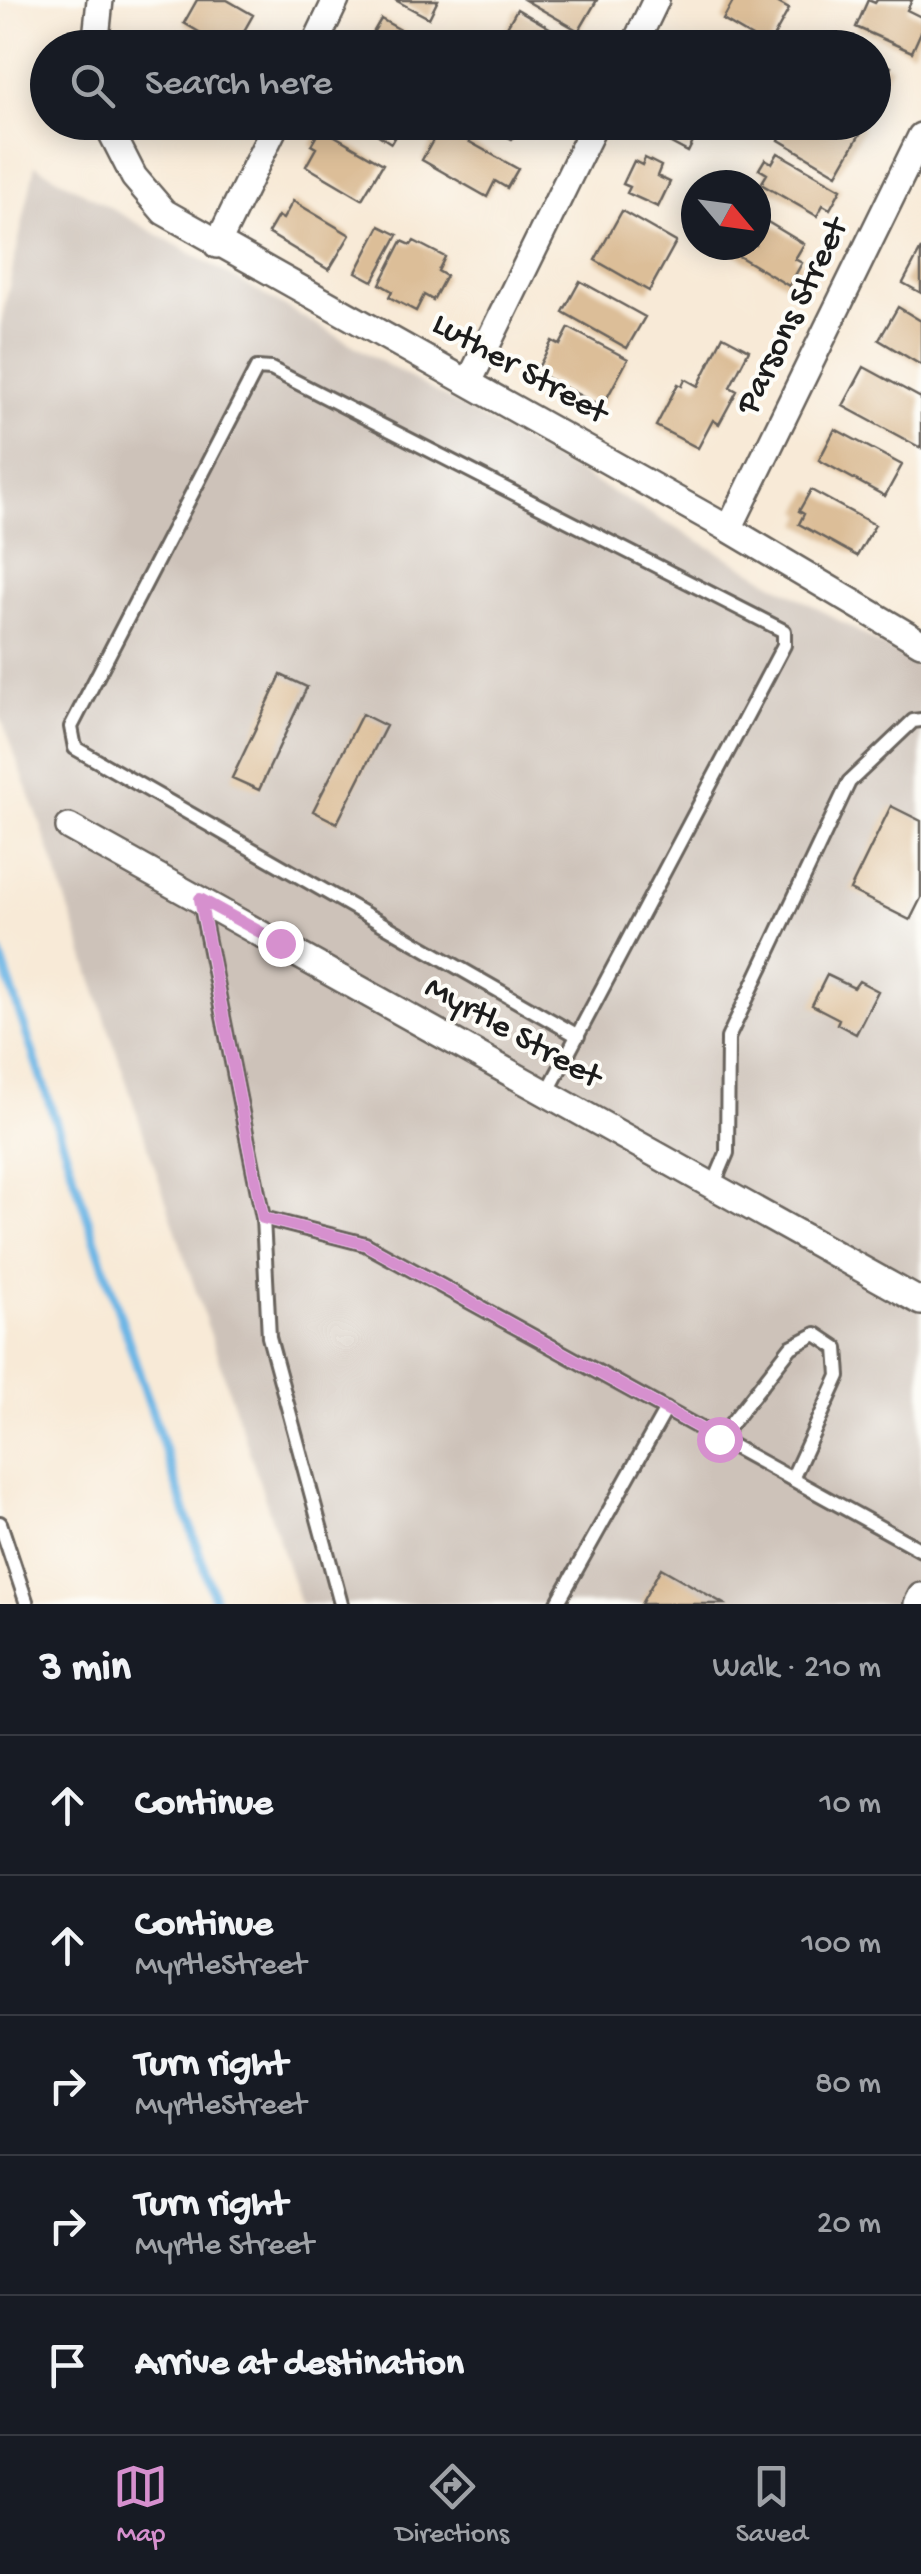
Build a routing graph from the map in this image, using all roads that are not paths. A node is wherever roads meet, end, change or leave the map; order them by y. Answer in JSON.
{"nodes":[{"id":1,"x":100,"y":0,"type":"edge"},
{"id":2,"x":336,"y":0,"type":"edge"},
{"id":3,"x":656,"y":0,"type":"edge"},
{"id":4,"x":97,"y":30,"type":"edge"},
{"id":5,"x":322,"y":30,"type":"edge"},
{"id":6,"x":642,"y":30,"type":"edge"},
{"id":7,"x":921,"y":136,"type":"edge"},
{"id":8,"x":114,"y":140,"type":"edge"},
{"id":9,"x":268,"y":140,"type":"edge"},
{"id":10,"x":587,"y":140,"type":"edge"},
{"id":11,"x":218,"y":245,"type":"junction"},
{"id":12,"x":470,"y":382,"type":"junction"},
{"id":13,"x":729,"y":529,"type":"junction"},
{"id":14,"x":921,"y":643,"type":"edge"},
{"id":15,"x":921,"y":720,"type":"edge"},
{"id":16,"x":69,"y":827,"type":"dead end"},
{"id":17,"x":200,"y":899,"type":"junction"},
{"id":18,"x":578,"y":1036,"type":"junction"},
{"id":19,"x":547,"y":1093,"type":"junction"},
{"id":20,"x":713,"y":1186,"type":"junction"},
{"id":21,"x":263,"y":1218,"type":"junction"},
{"id":22,"x":921,"y":1302,"type":"edge"},
{"id":23,"x":666,"y":1410,"type":"junction"},
{"id":24,"x":719,"y":1439,"type":"junction"},
{"id":25,"x":792,"y":1479,"type":"junction"},
{"id":26,"x":0,"y":1522,"type":"edge"},
{"id":27,"x":921,"y":1550,"type":"edge"},
{"id":28,"x":921,"y":1596,"type":"edge"},
{"id":29,"x":27,"y":1604,"type":"edge"},
{"id":30,"x":341,"y":1604,"type":"edge"},
{"id":31,"x":556,"y":1604,"type":"edge"},
{"id":32,"x":917,"y":1604,"type":"edge"}],
"edges":[{"from":1,"to":4,"type":"street"},
{"from":2,"to":5,"type":"street"},
{"from":3,"to":6,"type":"street"},
{"from":7,"to":13,"type":"street","name":"Parsons Street"},
{"from":8,"to":11,"type":"street","name":"Luther Street"},
{"from":9,"to":11,"type":"street"},
{"from":10,"to":12,"type":"street"},
{"from":11,"to":12,"type":"street","name":"Luther Street"},
{"from":12,"to":13,"type":"street","name":"Luther Street"},
{"from":13,"to":14,"type":"street","name":"Luther Street"},
{"from":15,"to":20,"type":"lane"},
{"from":16,"to":17,"type":"street","name":"Myrtle Street"},
{"from":17,"to":19,"type":"street","name":"Myrtle Street"},
{"from":17,"to":21,"type":"lane"},
{"from":18,"to":18,"type":"lane"},
{"from":18,"to":19,"type":"lane"},
{"from":19,"to":20,"type":"street","name":"Myrtle Street"},
{"from":20,"to":22,"type":"street","name":"Myrtle Street"},
{"from":21,"to":23,"type":"lane"},
{"from":21,"to":30,"type":"lane"},
{"from":23,"to":24,"type":"lane"},
{"from":23,"to":31,"type":"lane"},
{"from":24,"to":25,"type":"lane"},
{"from":24,"to":25,"type":"lane"},
{"from":25,"to":27,"type":"lane"},
{"from":26,"to":29,"type":"lane"},
{"from":28,"to":32,"type":"street"}]}
